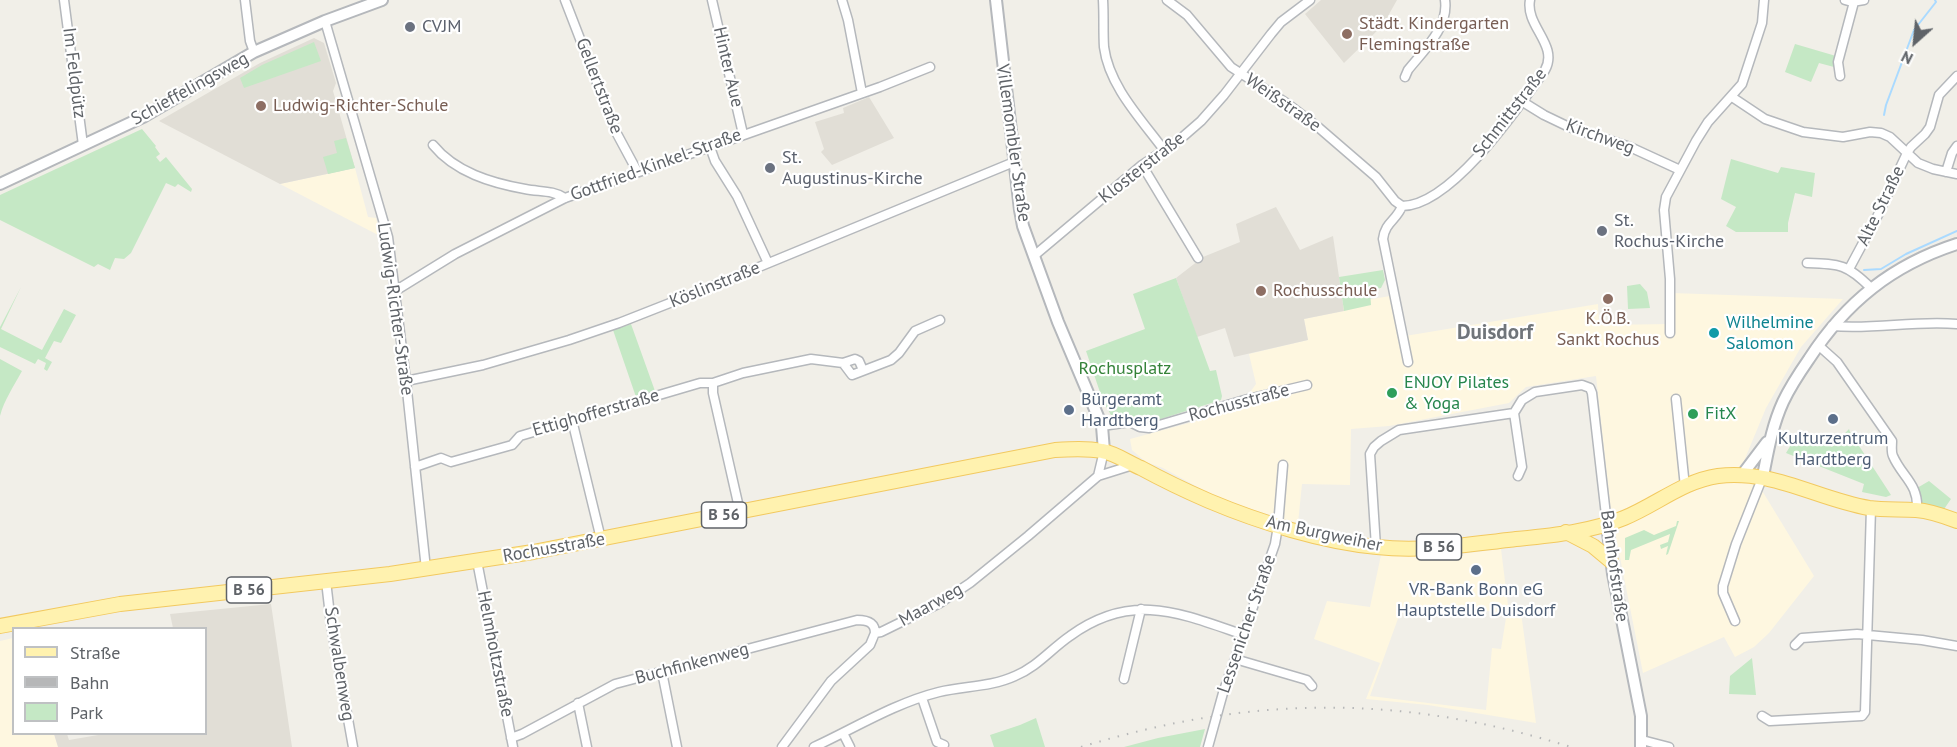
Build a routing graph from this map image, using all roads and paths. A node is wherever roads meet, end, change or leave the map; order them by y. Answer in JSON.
{"nodes":[{"id":1,"x":64,"y":0,"type":"edge"},
{"id":2,"x":244,"y":0,"type":"edge"},
{"id":3,"x":382,"y":0,"type":"edge"},
{"id":4,"x":566,"y":0,"type":"edge"},
{"id":5,"x":712,"y":0,"type":"edge"},
{"id":6,"x":843,"y":0,"type":"edge"},
{"id":7,"x":996,"y":0,"type":"edge"},
{"id":8,"x":1103,"y":0,"type":"edge"},
{"id":9,"x":1167,"y":0,"type":"edge"},
{"id":10,"x":1310,"y":0,"type":"edge"},
{"id":11,"x":1445,"y":0,"type":"edge"},
{"id":12,"x":1530,"y":0,"type":"edge"},
{"id":13,"x":1764,"y":0,"type":"edge"},
{"id":14,"x":1854,"y":1,"type":"edge"},
{"id":15,"x":325,"y":21,"type":"junction"},
{"id":16,"x":254,"y":52,"type":"junction"},
{"id":17,"x":930,"y":67,"type":"dead end"},
{"id":18,"x":1240,"y":73,"type":"junction"},
{"id":19,"x":1957,"y":75,"type":"edge"},
{"id":20,"x":1840,"y":76,"type":"dead end"},
{"id":21,"x":1405,"y":77,"type":"dead end"},
{"id":22,"x":862,"y":93,"type":"junction"},
{"id":23,"x":1732,"y":97,"type":"junction"},
{"id":24,"x":1523,"y":102,"type":"junction"},
{"id":25,"x":743,"y":134,"type":"junction"},
{"id":26,"x":83,"y":145,"type":"junction"},
{"id":27,"x":433,"y":145,"type":"dead end"},
{"id":28,"x":1957,"y":146,"type":"edge"},
{"id":29,"x":710,"y":147,"type":"junction"},
{"id":30,"x":1164,"y":150,"type":"junction"},
{"id":31,"x":1907,"y":153,"type":"junction"},
{"id":32,"x":1014,"y":162,"type":"junction"},
{"id":33,"x":1142,"y":165,"type":"junction"},
{"id":34,"x":1680,"y":170,"type":"junction"},
{"id":35,"x":637,"y":171,"type":"junction"},
{"id":36,"x":1946,"y":172,"type":"junction"},
{"id":37,"x":1957,"y":174,"type":"edge"},
{"id":38,"x":0,"y":184,"type":"edge"},
{"id":39,"x":565,"y":198,"type":"junction"},
{"id":40,"x":1402,"y":206,"type":"junction"},
{"id":41,"x":1957,"y":244,"type":"edge"},
{"id":42,"x":1035,"y":255,"type":"junction"},
{"id":43,"x":1198,"y":258,"type":"dead end"},
{"id":44,"x":1807,"y":262,"type":"dead end"},
{"id":45,"x":768,"y":263,"type":"junction"},
{"id":46,"x":1849,"y":269,"type":"junction"},
{"id":47,"x":1871,"y":288,"type":"junction"},
{"id":48,"x":395,"y":291,"type":"junction"},
{"id":49,"x":940,"y":320,"type":"dead end"},
{"id":50,"x":1957,"y":324,"type":"edge"},
{"id":51,"x":1832,"y":326,"type":"junction"},
{"id":52,"x":1670,"y":333,"type":"dead end"},
{"id":53,"x":1818,"y":345,"type":"junction"},
{"id":54,"x":1408,"y":362,"type":"dead end"},
{"id":55,"x":406,"y":381,"type":"junction"},
{"id":56,"x":713,"y":383,"type":"junction"},
{"id":57,"x":1307,"y":385,"type":"dead end"},
{"id":58,"x":1676,"y":399,"type":"dead end"},
{"id":59,"x":1514,"y":412,"type":"junction"},
{"id":60,"x":572,"y":420,"type":"junction"},
{"id":61,"x":1102,"y":426,"type":"junction"},
{"id":62,"x":1769,"y":440,"type":"junction"},
{"id":63,"x":1104,"y":451,"type":"junction"},
{"id":64,"x":1133,"y":465,"type":"junction"},
{"id":65,"x":1283,"y":465,"type":"dead end"},
{"id":66,"x":415,"y":467,"type":"junction"},
{"id":67,"x":1742,"y":475,"type":"junction"},
{"id":68,"x":1098,"y":476,"type":"junction"},
{"id":69,"x":1518,"y":476,"type":"dead end"},
{"id":70,"x":1763,"y":476,"type":"junction"},
{"id":71,"x":1685,"y":487,"type":"junction"},
{"id":72,"x":1871,"y":508,"type":"junction"},
{"id":73,"x":1917,"y":510,"type":"junction"},
{"id":74,"x":740,"y":512,"type":"junction"},
{"id":75,"x":1957,"y":521,"type":"edge"},
{"id":76,"x":1607,"y":524,"type":"junction"},
{"id":77,"x":1278,"y":526,"type":"junction"},
{"id":78,"x":1566,"y":532,"type":"junction"},
{"id":79,"x":601,"y":539,"type":"junction"},
{"id":80,"x":1376,"y":547,"type":"junction"},
{"id":81,"x":477,"y":561,"type":"junction"},
{"id":82,"x":1611,"y":561,"type":"junction"},
{"id":83,"x":426,"y":569,"type":"junction"},
{"id":84,"x":326,"y":582,"type":"junction"},
{"id":85,"x":1141,"y":609,"type":"junction"},
{"id":86,"x":1735,"y":621,"type":"dead end"},
{"id":87,"x":0,"y":626,"type":"edge"},
{"id":88,"x":875,"y":633,"type":"junction"},
{"id":89,"x":1244,"y":635,"type":"junction"},
{"id":90,"x":1867,"y":635,"type":"junction"},
{"id":91,"x":1795,"y":645,"type":"dead end"},
{"id":92,"x":1957,"y":646,"type":"edge"},
{"id":93,"x":1235,"y":659,"type":"junction"},
{"id":94,"x":662,"y":672,"type":"junction"},
{"id":95,"x":1124,"y":679,"type":"dead end"},
{"id":96,"x":1312,"y":686,"type":"dead end"},
{"id":97,"x":922,"y":698,"type":"junction"},
{"id":98,"x":578,"y":703,"type":"junction"},
{"id":99,"x":1762,"y":716,"type":"dead end"},
{"id":100,"x":843,"y":733,"type":"junction"},
{"id":101,"x":512,"y":742,"type":"edge"},
{"id":102,"x":1642,"y":743,"type":"edge"},
{"id":103,"x":944,"y":746,"type":"dead end"},
{"id":104,"x":353,"y":747,"type":"edge"},
{"id":105,"x":587,"y":747,"type":"edge"},
{"id":106,"x":677,"y":747,"type":"edge"},
{"id":107,"x":782,"y":747,"type":"edge"},
{"id":108,"x":814,"y":747,"type":"edge"},
{"id":109,"x":850,"y":747,"type":"edge"},
{"id":110,"x":1208,"y":747,"type":"edge"},
{"id":111,"x":1669,"y":747,"type":"edge"}],
"edges":[{"from":1,"to":26,"type":"street","name":"Im Feldpütz"},
{"from":2,"to":16,"type":"street"},
{"from":3,"to":15,"type":"street","name":"Schieffelingsweg"},
{"from":4,"to":35,"type":"street","name":"Gellertstraße"},
{"from":5,"to":25,"type":"street","name":"Hinter Aue"},
{"from":6,"to":22,"type":"street"},
{"from":7,"to":32,"type":"street","name":"Villemombler Straße"},
{"from":8,"to":30,"type":"street"},
{"from":9,"to":18,"type":"street","name":"Weißstraße"},
{"from":10,"to":18,"type":"street","name":"Klosterstraße"},
{"from":11,"to":21,"type":"street"},
{"from":12,"to":24,"type":"street","name":"Schmittstraße"},
{"from":13,"to":23,"type":"street"},
{"from":14,"to":20,"type":"street"},
{"from":15,"to":16,"type":"street","name":"Schieffelingsweg"},
{"from":15,"to":48,"type":"street","name":"Ludwig-Richter-Straße"},
{"from":16,"to":26,"type":"street","name":"Schieffelingsweg"},
{"from":17,"to":22,"type":"street","name":"Gottfried-Kinkel-Straße"},
{"from":18,"to":30,"type":"street","name":"Klosterstraße"},
{"from":18,"to":40,"type":"street","name":"Weißstraße"},
{"from":19,"to":31,"type":"street"},
{"from":22,"to":25,"type":"street","name":"Gottfried-Kinkel-Straße"},
{"from":23,"to":31,"type":"street","name":"Alte Straße"},
{"from":23,"to":34,"type":"street"},
{"from":24,"to":34,"type":"street","name":"Kirchweg"},
{"from":24,"to":40,"type":"street","name":"Schmittstraße"},
{"from":25,"to":29,"type":"street","name":"Gottfried-Kinkel-Straße"},
{"from":26,"to":38,"type":"street","name":"Schieffelingsweg"},
{"from":27,"to":39,"type":"street"},
{"from":28,"to":36,"type":"street"},
{"from":29,"to":35,"type":"street","name":"Gottfried-Kinkel-Straße"},
{"from":29,"to":45,"type":"street"},
{"from":30,"to":33,"type":"street","name":"Klosterstraße"},
{"from":31,"to":36,"type":"street"},
{"from":31,"to":46,"type":"street","name":"Alte Straße"},
{"from":32,"to":42,"type":"street","name":"Villemombler Straße"},
{"from":32,"to":45,"type":"street","name":"Köslinstraße"},
{"from":33,"to":42,"type":"street","name":"Klosterstraße"},
{"from":33,"to":43,"type":"street"},
{"from":34,"to":52,"type":"street"},
{"from":35,"to":39,"type":"street","name":"Gottfried-Kinkel-Straße"},
{"from":36,"to":37,"type":"street"},
{"from":39,"to":48,"type":"street","name":"Gottfried-Kinkel-Straße"},
{"from":40,"to":54,"type":"street"},
{"from":41,"to":47,"type":"street"},
{"from":42,"to":61,"type":"street","name":"Villemombler Straße"},
{"from":44,"to":46,"type":"street"},
{"from":45,"to":55,"type":"street","name":"Köslinstraße"},
{"from":46,"to":47,"type":"street"},
{"from":47,"to":51,"type":"street"},
{"from":48,"to":55,"type":"street","name":"Ludwig-Richter-Straße"},
{"from":49,"to":56,"type":"street","name":"Ettighofferstraße"},
{"from":50,"to":51,"type":"street"},
{"from":51,"to":53,"type":"street"},
{"from":53,"to":62,"type":"street"},
{"from":53,"to":73,"type":"street"},
{"from":55,"to":66,"type":"street","name":"Ludwig-Richter-Straße"},
{"from":56,"to":60,"type":"street","name":"Ettighofferstraße"},
{"from":56,"to":74,"type":"street"},
{"from":57,"to":61,"type":"street","name":"Rochusstraße"},
{"from":58,"to":71,"type":"street"},
{"from":59,"to":69,"type":"street"},
{"from":59,"to":76,"type":"street","name":"Bahnhofstraße"},
{"from":59,"to":80,"type":"street"},
{"from":60,"to":66,"type":"street","name":"Ettighofferstraße"},
{"from":60,"to":79,"type":"street"},
{"from":61,"to":63,"type":"street","name":"Villemombler Straße"},
{"from":62,"to":67,"type":"street"},
{"from":62,"to":70,"type":"street"},
{"from":63,"to":64,"type":"main road","name":"Am Burgweiher","number":"B 56"},
{"from":63,"to":68,"type":"street"},
{"from":63,"to":74,"type":"main road","name":"Rochusstraße","number":"B 56"},
{"from":64,"to":68,"type":"street","name":"Maarweg"},
{"from":64,"to":77,"type":"main road","name":"Am Burgweiher","number":"B 56"},
{"from":65,"to":77,"type":"street","name":"Lessenicher Straße"},
{"from":66,"to":83,"type":"street","name":"Ludwig-Richter-Straße"},
{"from":67,"to":70,"type":"main road","name":"Am Burgweiher","number":"B 56"},
{"from":67,"to":71,"type":"main road","name":"Am Burgweiher","number":"B 56"},
{"from":68,"to":88,"type":"street","name":"Maarweg"},
{"from":70,"to":72,"type":"main road","name":"Am Burgweiher","number":"B 56"},
{"from":70,"to":86,"type":"street"},
{"from":71,"to":76,"type":"main road","name":"Am Burgweiher","number":"B 56"},
{"from":72,"to":73,"type":"main road","name":"Am Burgweiher","number":"B 56"},
{"from":72,"to":90,"type":"street"},
{"from":73,"to":75,"type":"main road","number":"B 56"},
{"from":74,"to":79,"type":"main road","name":"Rochusstraße","number":"B 56"},
{"from":76,"to":78,"type":"main road","name":"Am Burgweiher","number":"B 56"},
{"from":76,"to":82,"type":"street","name":"Bahnhofstraße"},
{"from":77,"to":80,"type":"main road","name":"Am Burgweiher","number":"B 56"},
{"from":77,"to":89,"type":"street","name":"Lessenicher Straße"},
{"from":78,"to":80,"type":"main road","name":"Am Burgweiher","number":"B 56"},
{"from":78,"to":82,"type":"main road"},
{"from":79,"to":81,"type":"main road","name":"Rochusstraße","number":"B 56"},
{"from":81,"to":83,"type":"main road","name":"Rochusstraße","number":"B 56"},
{"from":81,"to":101,"type":"street","name":"Helmholtzstraße"},
{"from":82,"to":102,"type":"street","name":"Bahnhofstraße"},
{"from":83,"to":84,"type":"main road","name":"Rochusstraße","number":"B 56"},
{"from":84,"to":87,"type":"main road","name":"Rochusstraße","number":"B 56"},
{"from":84,"to":104,"type":"street","name":"Schwalbenweg"},
{"from":85,"to":89,"type":"street"},
{"from":85,"to":95,"type":"street"},
{"from":85,"to":97,"type":"street"},
{"from":88,"to":94,"type":"street","name":"Buchfinkenweg"},
{"from":88,"to":107,"type":"street"},
{"from":89,"to":93,"type":"street","name":"Lessenicher Straße"},
{"from":90,"to":91,"type":"street"},
{"from":90,"to":92,"type":"street"},
{"from":90,"to":99,"type":"street"},
{"from":93,"to":96,"type":"street"},
{"from":93,"to":110,"type":"street","name":"Lessenicher Straße"},
{"from":94,"to":98,"type":"street","name":"Buchfinkenweg"},
{"from":94,"to":106,"type":"street"},
{"from":97,"to":100,"type":"street"},
{"from":97,"to":103,"type":"street"},
{"from":98,"to":101,"type":"street","name":"Buchfinkenweg"},
{"from":98,"to":105,"type":"street"},
{"from":100,"to":108,"type":"street"},
{"from":100,"to":109,"type":"street"},
{"from":102,"to":111,"type":"street"}]}
